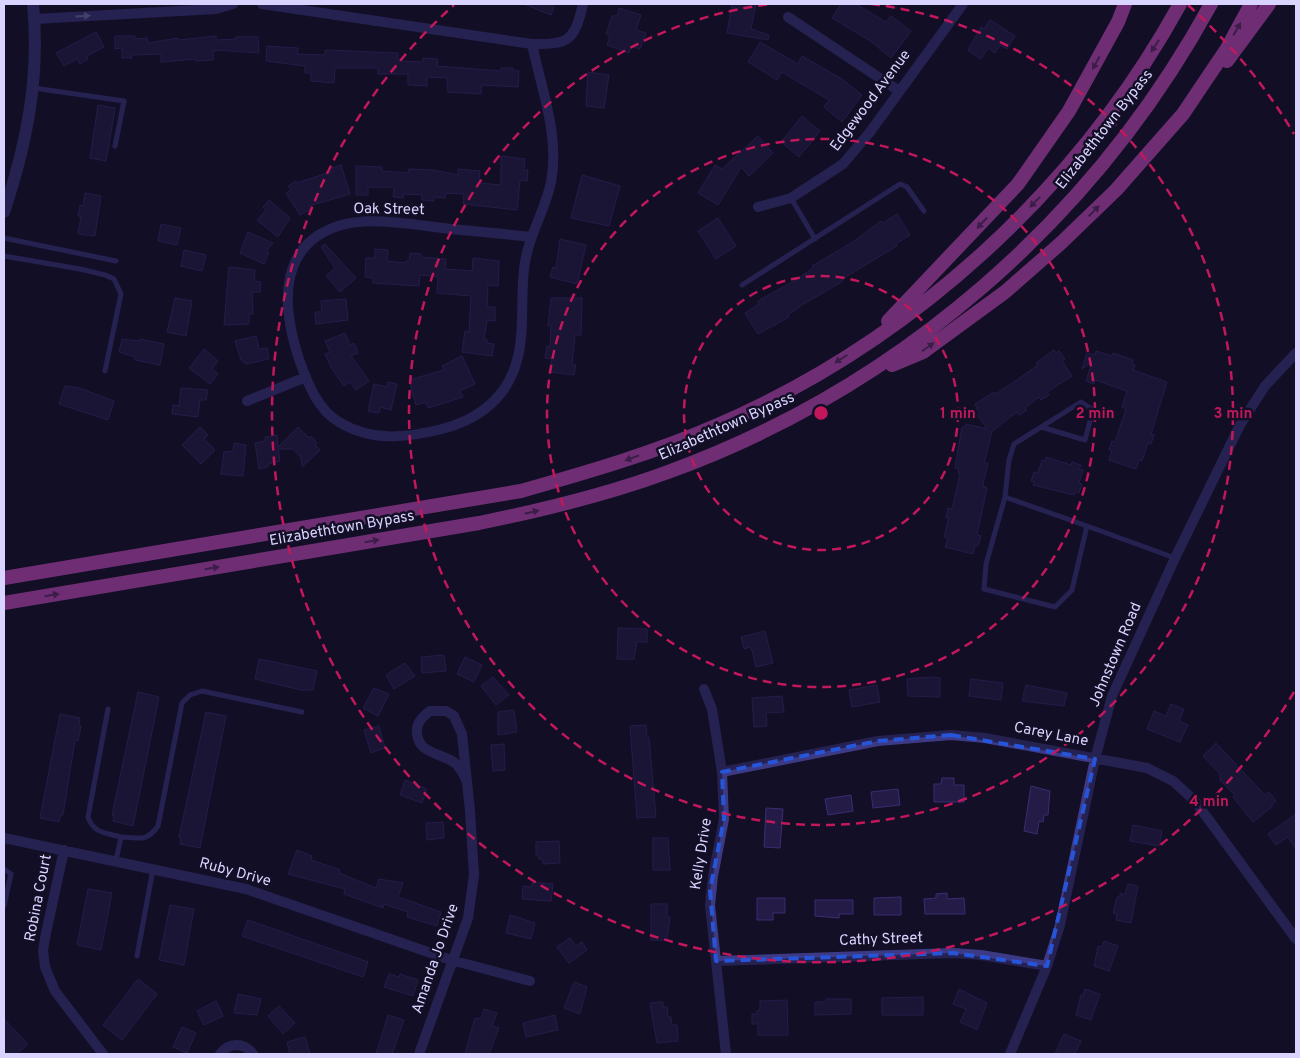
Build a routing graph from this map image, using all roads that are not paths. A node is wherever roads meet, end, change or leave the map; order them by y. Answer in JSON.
{"nodes":[{"id":1,"x":33,"y":4,"type":"edge"},
{"id":2,"x":233,"y":4,"type":"edge"},
{"id":3,"x":262,"y":4,"type":"edge"},
{"id":4,"x":583,"y":4,"type":"edge"},
{"id":5,"x":962,"y":4,"type":"edge"},
{"id":6,"x":1125,"y":4,"type":"edge"},
{"id":7,"x":1180,"y":4,"type":"edge"},
{"id":8,"x":1211,"y":4,"type":"edge"},
{"id":9,"x":1251,"y":4,"type":"edge"},
{"id":10,"x":1269,"y":4,"type":"edge"},
{"id":11,"x":788,"y":17,"type":"dead end"},
{"id":12,"x":35,"y":19,"type":"junction"},
{"id":13,"x":532,"y":44,"type":"junction"},
{"id":14,"x":34,"y":88,"type":"junction"},
{"id":15,"x":900,"y":90,"type":"junction"},
{"id":16,"x":1183,"y":114,"type":"junction"},
{"id":17,"x":115,"y":146,"type":"dead end"},
{"id":18,"x":791,"y":198,"type":"junction"},
{"id":19,"x":758,"y":207,"type":"dead end"},
{"id":20,"x":4,"y":208,"type":"edge"},
{"id":21,"x":924,"y":211,"type":"dead end"},
{"id":22,"x":531,"y":237,"type":"junction"},
{"id":23,"x":4,"y":238,"type":"edge"},
{"id":24,"x":815,"y":239,"type":"junction"},
{"id":25,"x":4,"y":256,"type":"edge"},
{"id":26,"x":116,"y":261,"type":"dead end"},
{"id":27,"x":742,"y":285,"type":"dead end"},
{"id":28,"x":866,"y":343,"type":"junction"},
{"id":29,"x":1296,"y":353,"type":"edge"},
{"id":30,"x":105,"y":371,"type":"dead end"},
{"id":31,"x":306,"y":377,"type":"junction"},
{"id":32,"x":852,"y":383,"type":"junction"},
{"id":33,"x":247,"y":401,"type":"dead end"},
{"id":34,"x":1041,"y":427,"type":"junction"},
{"id":35,"x":1004,"y":497,"type":"junction"},
{"id":36,"x":1087,"y":526,"type":"junction"},
{"id":37,"x":1175,"y":558,"type":"junction"},
{"id":38,"x":4,"y":578,"type":"edge"},
{"id":39,"x":4,"y":603,"type":"edge"},
{"id":40,"x":704,"y":689,"type":"dead end"},
{"id":41,"x":108,"y":709,"type":"dead end"},
{"id":42,"x":302,"y":712,"type":"dead end"},
{"id":43,"x":1095,"y":759,"type":"junction"},
{"id":44,"x":722,"y":772,"type":"junction"},
{"id":45,"x":467,"y":782,"type":"junction"},
{"id":46,"x":121,"y":837,"type":"junction"},
{"id":47,"x":4,"y":838,"type":"edge"},
{"id":48,"x":64,"y":850,"type":"junction"},
{"id":49,"x":116,"y":860,"type":"junction"},
{"id":50,"x":153,"y":868,"type":"junction"},
{"id":51,"x":4,"y":869,"type":"edge"},
{"id":52,"x":4,"y":906,"type":"edge"},
{"id":53,"x":1296,"y":939,"type":"edge"},
{"id":54,"x":137,"y":956,"type":"dead end"},
{"id":55,"x":451,"y":960,"type":"junction"},
{"id":56,"x":716,"y":961,"type":"junction"},
{"id":57,"x":1047,"y":966,"type":"junction"},
{"id":58,"x":530,"y":981,"type":"dead end"},
{"id":59,"x":103,"y":1054,"type":"edge"},
{"id":60,"x":220,"y":1054,"type":"edge"},
{"id":61,"x":253,"y":1054,"type":"edge"},
{"id":62,"x":419,"y":1054,"type":"edge"},
{"id":63,"x":726,"y":1054,"type":"edge"},
{"id":64,"x":1010,"y":1054,"type":"edge"}],
"edges":[{"from":1,"to":12,"type":"street"},
{"from":12,"to":2,"type":"street","one_way":true},
{"from":3,"to":13,"type":"street"},
{"from":4,"to":13,"type":"street"},
{"from":5,"to":15,"type":"street","name":"Edgewood Avenue"},
{"from":6,"to":28,"type":"highway","one_way":true},
{"from":7,"to":28,"type":"highway","name":"Elizabethtown Bypass","one_way":true},
{"from":8,"to":32,"type":"highway","name":"Elizabethtown Bypass"},
{"from":16,"to":9,"type":"highway","one_way":true},
{"from":10,"to":16,"type":"highway"},
{"from":11,"to":15,"type":"street"},
{"from":12,"to":14,"type":"street"},
{"from":13,"to":22,"type":"street","name":"Oak Street"},
{"from":14,"to":17,"type":"lane"},
{"from":14,"to":20,"type":"street"},
{"from":15,"to":18,"type":"street","name":"Edgewood Avenue"},
{"from":32,"to":16,"type":"highway","one_way":true},
{"from":18,"to":19,"type":"street","name":"Edgewood Avenue"},
{"from":18,"to":24,"type":"lane"},
{"from":21,"to":24,"type":"lane"},
{"from":22,"to":31,"type":"street","name":"Oak Street"},
{"from":22,"to":31,"type":"street","name":"Oak Street"},
{"from":23,"to":26,"type":"lane"},
{"from":24,"to":27,"type":"lane"},
{"from":25,"to":30,"type":"lane"},
{"from":28,"to":38,"type":"highway","name":"Elizabethtown Bypass","one_way":true},
{"from":29,"to":37,"type":"street","name":"Johnstown Road"},
{"from":31,"to":33,"type":"street"},
{"from":39,"to":32,"type":"highway","name":"Elizabethtown Bypass","one_way":true},
{"from":34,"to":34,"type":"lane"},
{"from":34,"to":35,"type":"lane"},
{"from":35,"to":36,"type":"lane"},
{"from":35,"to":36,"type":"lane"},
{"from":36,"to":37,"type":"lane"},
{"from":37,"to":43,"type":"street","name":"Johnstown Road"},
{"from":40,"to":44,"type":"street","name":"Kelly Drive"},
{"from":41,"to":46,"type":"lane"},
{"from":42,"to":46,"type":"lane"},
{"from":43,"to":44,"type":"street","name":"Carey Lane"},
{"from":43,"to":53,"type":"street","name":"Carey Lane"},
{"from":43,"to":57,"type":"street","name":"Johnstown Road"},
{"from":44,"to":56,"type":"street","name":"Kelly Drive"},
{"from":45,"to":45,"type":"street","name":"Amanda Jo Drive"},
{"from":45,"to":55,"type":"street","name":"Amanda Jo Drive"},
{"from":46,"to":49,"type":"lane"},
{"from":47,"to":48,"type":"street","name":"Ruby Drive"},
{"from":48,"to":49,"type":"street","name":"Ruby Drive"},
{"from":48,"to":59,"type":"street","name":"Robina Court"},
{"from":49,"to":50,"type":"street","name":"Ruby Drive"},
{"from":50,"to":54,"type":"lane"},
{"from":50,"to":55,"type":"street","name":"Ruby Drive"},
{"from":51,"to":52,"type":"lane"},
{"from":55,"to":58,"type":"street","name":"Ruby Drive"},
{"from":55,"to":62,"type":"street","name":"Amanda Jo Drive"},
{"from":56,"to":57,"type":"street","name":"Cathy Street"},
{"from":56,"to":63,"type":"street","name":"Kelly Drive"},
{"from":57,"to":64,"type":"street","name":"Johnstown Road"},
{"from":60,"to":61,"type":"street"}]}
